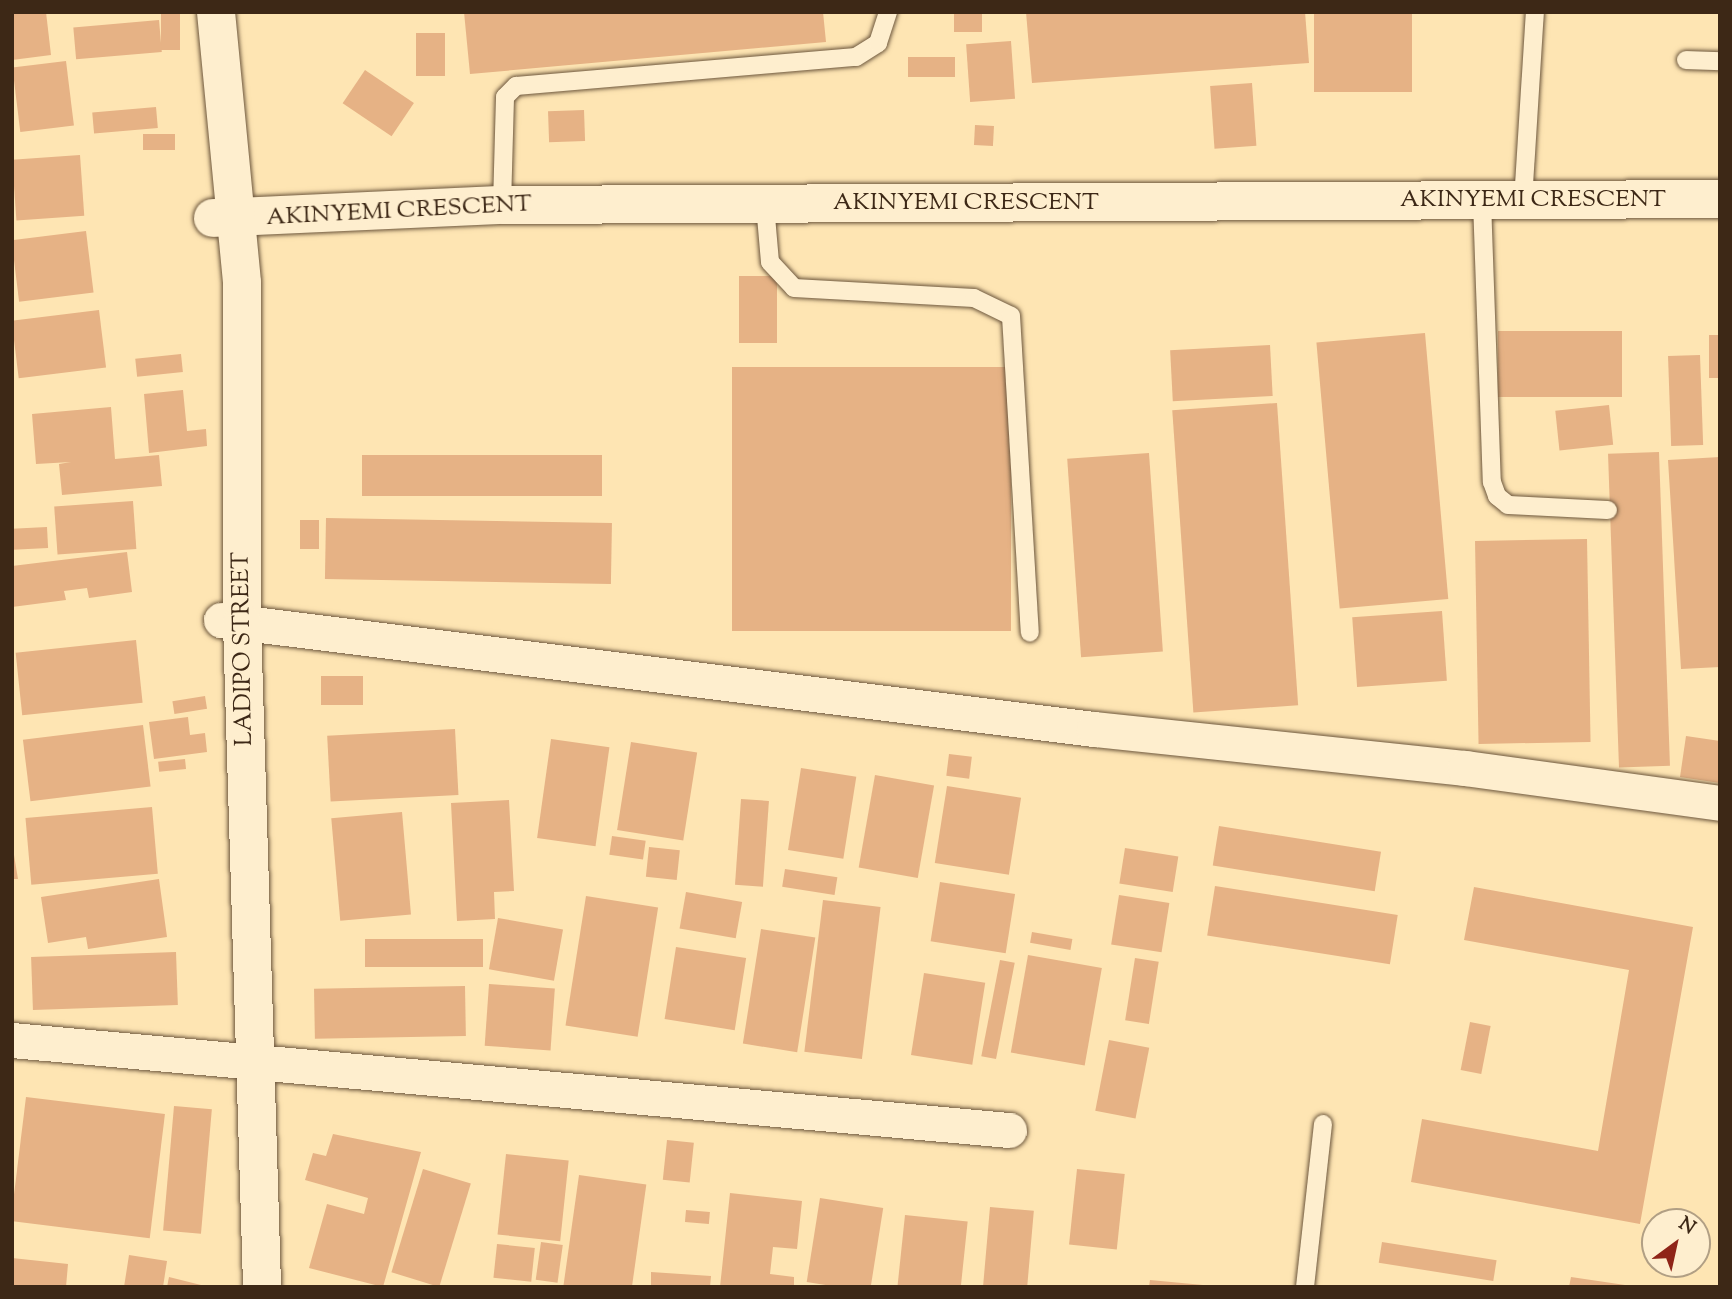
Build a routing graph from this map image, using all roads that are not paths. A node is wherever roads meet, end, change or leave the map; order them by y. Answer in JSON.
{"nodes":[{"id":1,"x":192,"y":12,"type":"edge"},
{"id":2,"x":216,"y":12,"type":"edge"},
{"id":3,"x":888,"y":12,"type":"edge"},
{"id":4,"x":1535,"y":12,"type":"edge"},
{"id":5,"x":1686,"y":60,"type":"dead end"},
{"id":6,"x":1720,"y":61,"type":"edge"},
{"id":7,"x":1720,"y":199,"type":"edge"},
{"id":8,"x":1482,"y":201,"type":"junction"},
{"id":9,"x":1523,"y":201,"type":"junction"},
{"id":10,"x":502,"y":205,"type":"junction"},
{"id":11,"x":765,"y":205,"type":"junction"},
{"id":12,"x":226,"y":218,"type":"junction"},
{"id":13,"x":1608,"y":510,"type":"dead end"},
{"id":14,"x":231,"y":622,"type":"junction"},
{"id":15,"x":1030,"y":632,"type":"dead end"},
{"id":16,"x":1720,"y":803,"type":"edge"},
{"id":17,"x":12,"y":1040,"type":"edge"},
{"id":18,"x":247,"y":1063,"type":"junction"},
{"id":19,"x":1323,"y":1124,"type":"dead end"},
{"id":20,"x":1009,"y":1130,"type":"dead end"},
{"id":21,"x":236,"y":1287,"type":"edge"},
{"id":22,"x":262,"y":1287,"type":"edge"},
{"id":23,"x":1305,"y":1287,"type":"edge"}],
"edges":[{"from":1,"to":12,"type":"main road","name":"LADIPO STREET"},
{"from":2,"to":12,"type":"main road","name":"LADIPO STREET"},
{"from":3,"to":10,"type":"lane"},
{"from":4,"to":9,"type":"lane"},
{"from":5,"to":6,"type":"lane"},
{"from":7,"to":9,"type":"main road","name":"AKINYEMI CRESCENT"},
{"from":8,"to":9,"type":"main road","name":"AKINYEMI CRESCENT"},
{"from":8,"to":11,"type":"main road","name":"AKINYEMI CRESCENT"},
{"from":8,"to":13,"type":"lane"},
{"from":10,"to":11,"type":"main road","name":"AKINYEMI CRESCENT"},
{"from":10,"to":12,"type":"main road","name":"AKINYEMI CRESCENT"},
{"from":11,"to":15,"type":"lane"},
{"from":12,"to":14,"type":"main road","name":"LADIPO STREET"},
{"from":14,"to":16,"type":"street"},
{"from":14,"to":18,"type":"main road","name":"LADIPO STREET"},
{"from":17,"to":18,"type":"street"},
{"from":18,"to":20,"type":"street"},
{"from":18,"to":21,"type":"main road","name":"LADIPO STREET"},
{"from":18,"to":22,"type":"main road","name":"LADIPO STREET"},
{"from":19,"to":23,"type":"lane"}]}
